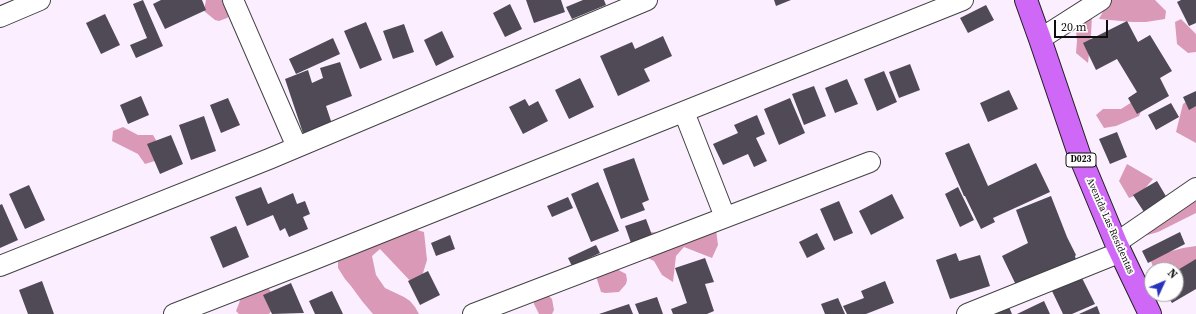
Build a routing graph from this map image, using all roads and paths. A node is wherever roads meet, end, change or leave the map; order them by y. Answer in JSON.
{"nodes":[{"id":1,"x":40,"y":0,"type":"edge"},
{"id":2,"x":233,"y":0,"type":"edge"},
{"id":3,"x":963,"y":0,"type":"edge"},
{"id":4,"x":1026,"y":0,"type":"edge"},
{"id":5,"x":1101,"y":0,"type":"edge"},
{"id":6,"x":641,"y":1,"type":"edge"},
{"id":7,"x":0,"y":17,"type":"edge"},
{"id":8,"x":1040,"y":39,"type":"junction"},
{"id":9,"x":684,"y":112,"type":"junction"},
{"id":10,"x":297,"y":147,"type":"junction"},
{"id":11,"x":870,"y":162,"type":"dead end"},
{"id":12,"x":1196,"y":188,"type":"edge"},
{"id":13,"x":726,"y":217,"type":"junction"},
{"id":14,"x":1118,"y":247,"type":"junction"},
{"id":15,"x":0,"y":266,"type":"edge"},
{"id":16,"x":211,"y":307,"type":"edge"},
{"id":17,"x":174,"y":314,"type":"edge"},
{"id":18,"x":473,"y":314,"type":"edge"},
{"id":19,"x":967,"y":314,"type":"edge"},
{"id":20,"x":1150,"y":314,"type":"edge"}],
"edges":[{"from":1,"to":7,"type":"street"},
{"from":2,"to":10,"type":"street"},
{"from":3,"to":9,"type":"street"},
{"from":4,"to":8,"type":"main road","name":"Avenida Las Residentas","number":"D023"},
{"from":5,"to":8,"type":"street"},
{"from":6,"to":10,"type":"street"},
{"from":8,"to":14,"type":"main road","name":"Avenida Las Residentas","number":"D023"},
{"from":9,"to":13,"type":"street"},
{"from":9,"to":16,"type":"street"},
{"from":10,"to":15,"type":"street"},
{"from":11,"to":13,"type":"street"},
{"from":12,"to":14,"type":"street"},
{"from":13,"to":18,"type":"street"},
{"from":14,"to":19,"type":"street"},
{"from":14,"to":20,"type":"main road","name":"Avenida Las Residentas","number":"D023"},
{"from":16,"to":17,"type":"street"}]}
